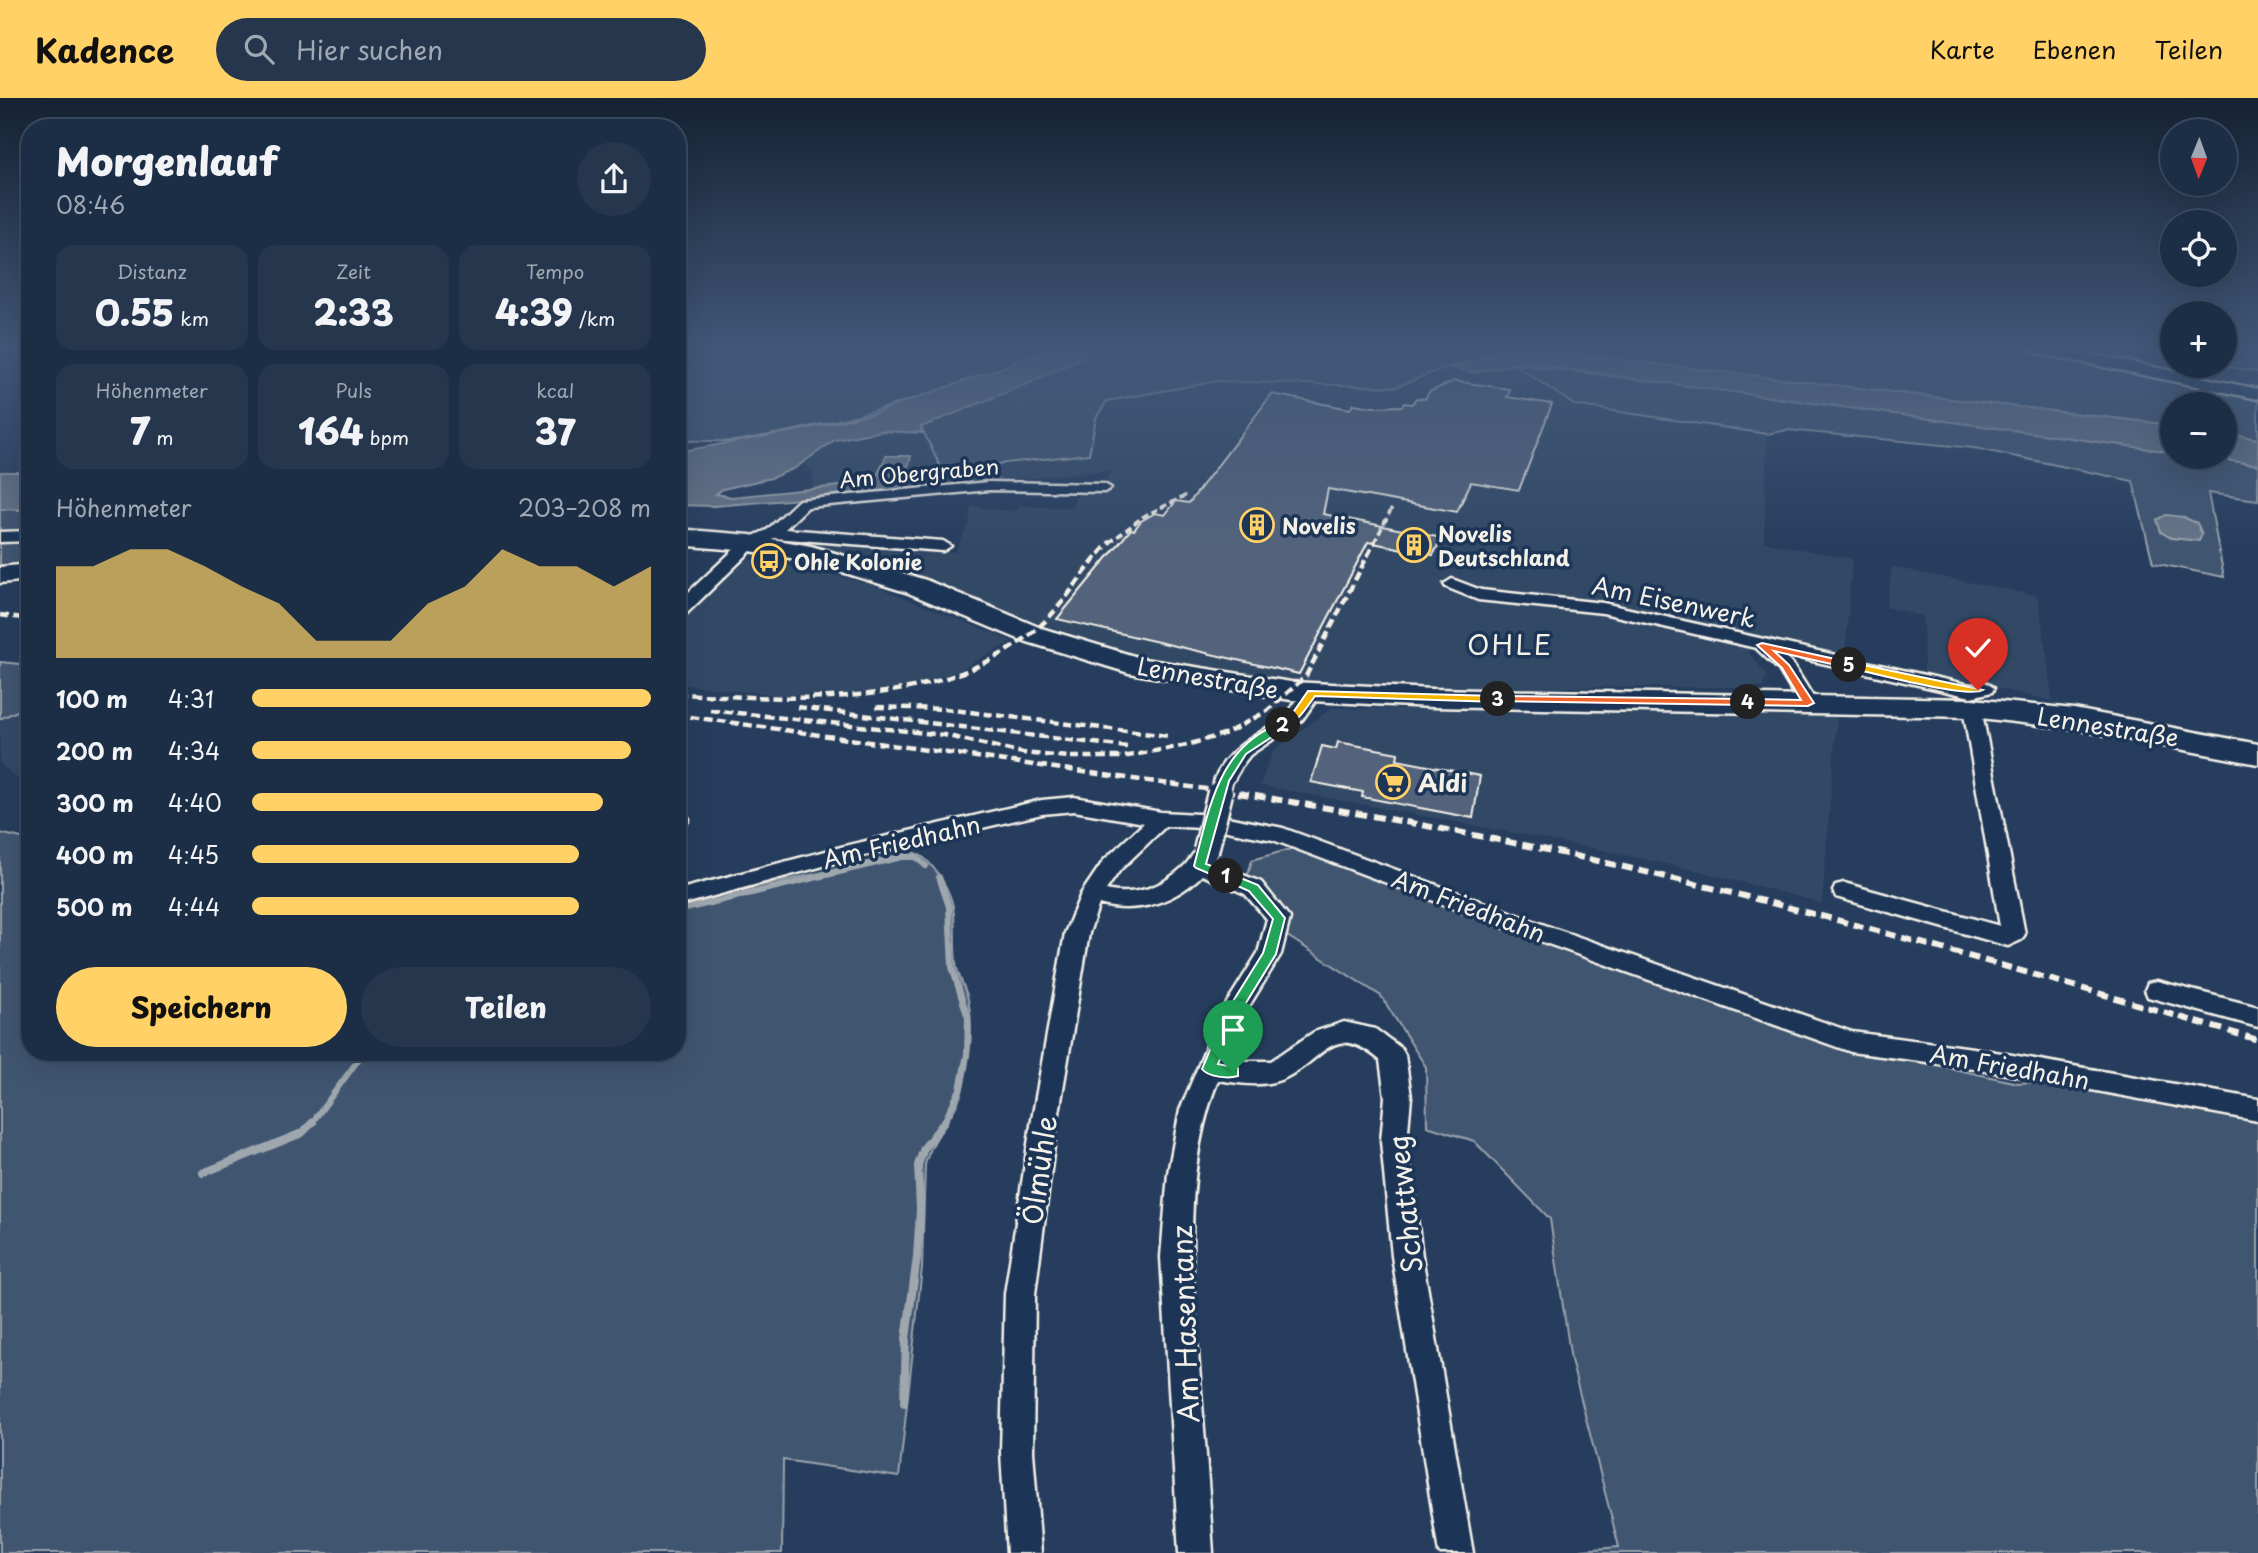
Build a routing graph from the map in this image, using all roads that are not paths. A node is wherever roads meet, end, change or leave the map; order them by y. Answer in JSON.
{"nodes":[{"id":1,"x":1104,"y":488,"type":"dead end"},
{"id":2,"x":21,"y":536,"type":"edge"},
{"id":3,"x":0,"y":537,"type":"edge"},
{"id":4,"x":686,"y":537,"type":"edge"},
{"id":5,"x":761,"y":538,"type":"junction"},
{"id":6,"x":943,"y":546,"type":"dead end"},
{"id":7,"x":21,"y":573,"type":"edge"},
{"id":8,"x":0,"y":575,"type":"edge"},
{"id":9,"x":1452,"y":584,"type":"dead end"},
{"id":10,"x":686,"y":605,"type":"edge"},
{"id":11,"x":1762,"y":645,"type":"junction"},
{"id":12,"x":1312,"y":693,"type":"junction"},
{"id":13,"x":1978,"y":698,"type":"junction"},
{"id":14,"x":1808,"y":703,"type":"junction"},
{"id":15,"x":2258,"y":754,"type":"edge"},
{"id":16,"x":1161,"y":818,"type":"junction"},
{"id":17,"x":1203,"y":858,"type":"junction"},
{"id":18,"x":1844,"y":891,"type":"dead end"},
{"id":19,"x":1092,"y":894,"type":"junction"},
{"id":20,"x":686,"y":896,"type":"edge"},
{"id":21,"x":2157,"y":990,"type":"dead end"},
{"id":22,"x":2258,"y":1017,"type":"edge"},
{"id":23,"x":1209,"y":1069,"type":"junction"},
{"id":24,"x":2258,"y":1110,"type":"edge"},
{"id":25,"x":1024,"y":1553,"type":"edge"},
{"id":26,"x":1196,"y":1553,"type":"edge"},
{"id":27,"x":1456,"y":1553,"type":"edge"}],
"edges":[{"from":1,"to":5,"type":"street","name":"Am Obergraben"},
{"from":2,"to":3,"type":"street"},
{"from":4,"to":5,"type":"main road","name":"Lennestraße"},
{"from":5,"to":6,"type":"street","name":"Lennestraße"},
{"from":5,"to":10,"type":"street","name":"Am Obergraben"},
{"from":5,"to":12,"type":"main road","name":"Lennestraße"},
{"from":7,"to":8,"type":"main road"},
{"from":9,"to":11,"type":"street","name":"Am Eisenwerk"},
{"from":11,"to":13,"type":"street","name":"Am Eisenwerk"},
{"from":11,"to":14,"type":"street","name":"Am Eisenwerk"},
{"from":12,"to":14,"type":"main road","name":"Lennestraße"},
{"from":12,"to":17,"type":"street","bridge":true},
{"from":13,"to":14,"type":"main road","name":"Lennestraße"},
{"from":13,"to":15,"type":"main road","name":"Lennestraße"},
{"from":13,"to":18,"type":"street"},
{"from":16,"to":19,"type":"street","name":"Ölmühle"},
{"from":16,"to":20,"type":"street","name":"Am Friedhahn"},
{"from":16,"to":24,"type":"street","name":"Am Friedhahn"},
{"from":17,"to":19,"type":"street"},
{"from":17,"to":23,"type":"street","name":"Am Hasentanz"},
{"from":19,"to":25,"type":"street","name":"Ölmühle"},
{"from":21,"to":22,"type":"street"},
{"from":23,"to":26,"type":"street","name":"Am Hasentanz"},
{"from":23,"to":27,"type":"street","name":"Schattweg"}]}
